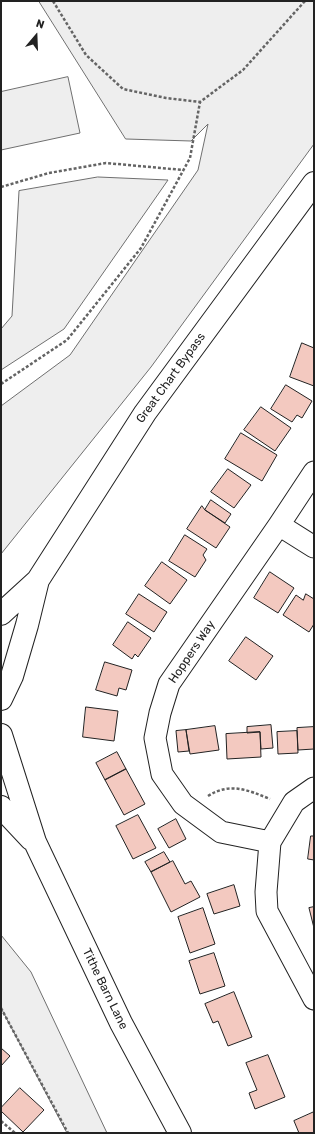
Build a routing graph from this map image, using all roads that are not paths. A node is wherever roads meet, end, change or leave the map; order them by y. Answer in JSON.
{"nodes":[{"id":1,"x":314,"y":183,"type":"edge"},
{"id":2,"x":314,"y":472,"type":"edge"},
{"id":3,"x":279,"y":526,"type":"junction"},
{"id":4,"x":314,"y":547,"type":"edge"},
{"id":5,"x":38,"y":580,"type":"junction"},
{"id":6,"x":1,"y":614,"type":"edge"},
{"id":7,"x":1,"y":699,"type":"edge"},
{"id":8,"x":1,"y":735,"type":"edge"},
{"id":9,"x":314,"y":788,"type":"edge"},
{"id":10,"x":1,"y":807,"type":"edge"},
{"id":11,"x":35,"y":842,"type":"junction"},
{"id":12,"x":270,"y":842,"type":"junction"},
{"id":13,"x":314,"y":999,"type":"edge"},
{"id":14,"x":180,"y":1133,"type":"edge"}],
"edges":[{"from":1,"to":5,"type":"main road","name":"Great Chart Bypass"},
{"from":2,"to":3,"type":"street","name":"Hoppers Way"},
{"from":3,"to":4,"type":"street"},
{"from":3,"to":12,"type":"street","name":"Hoppers Way"},
{"from":5,"to":6,"type":"main road","name":"Great Chart Bypass"},
{"from":5,"to":7,"type":"main road","name":"Great Chart Bypass"},
{"from":8,"to":11,"type":"main road","name":"Tithe Barn Lane"},
{"from":9,"to":12,"type":"street"},
{"from":10,"to":11,"type":"main road","name":"Tithe Barn Lane"},
{"from":11,"to":14,"type":"main road","name":"Tithe Barn Lane"},
{"from":12,"to":13,"type":"street"}]}
